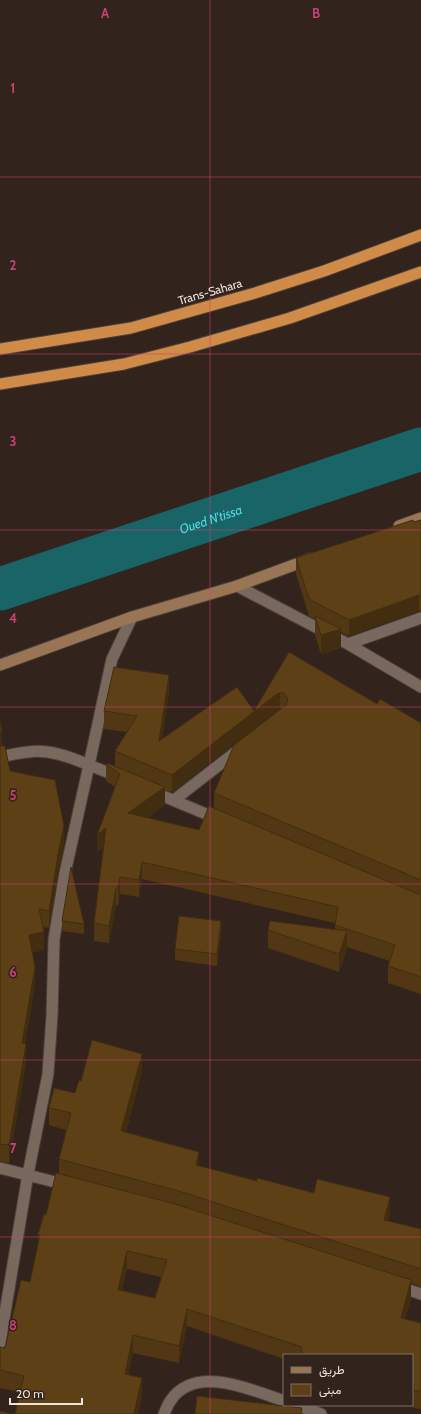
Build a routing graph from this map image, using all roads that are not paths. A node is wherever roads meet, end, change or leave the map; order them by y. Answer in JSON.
{"nodes":[{"id":1,"x":421,"y":235,"type":"edge"},
{"id":2,"x":421,"y":272,"type":"edge"},
{"id":3,"x":0,"y":349,"type":"edge"},
{"id":4,"x":0,"y":384,"type":"edge"},
{"id":5,"x":421,"y":518,"type":"edge"},
{"id":6,"x":386,"y":531,"type":"edge"},
{"id":7,"x":322,"y":555,"type":"edge"},
{"id":8,"x":237,"y":586,"type":"junction"},
{"id":9,"x":132,"y":617,"type":"junction"},
{"id":10,"x":421,"y":618,"type":"edge"},
{"id":11,"x":348,"y":644,"type":"junction"},
{"id":12,"x":0,"y":665,"type":"edge"},
{"id":13,"x":421,"y":687,"type":"edge"},
{"id":14,"x":249,"y":742,"type":"edge"},
{"id":15,"x":0,"y":757,"type":"edge"},
{"id":16,"x":89,"y":765,"type":"junction"},
{"id":17,"x":174,"y":800,"type":"junction"},
{"id":18,"x":224,"y":822,"type":"edge"},
{"id":19,"x":0,"y":1168,"type":"edge"},
{"id":20,"x":28,"y":1174,"type":"junction"},
{"id":21,"x":80,"y":1189,"type":"edge"},
{"id":22,"x":385,"y":1282,"type":"edge"},
{"id":23,"x":421,"y":1294,"type":"edge"},
{"id":24,"x":0,"y":1343,"type":"edge"},
{"id":25,"x":283,"y":1401,"type":"edge"},
{"id":26,"x":299,"y":1406,"type":"edge"},
{"id":27,"x":164,"y":1414,"type":"edge"},
{"id":28,"x":321,"y":1414,"type":"edge"}],
"edges":[{"from":1,"to":3,"type":"highway","name":"Trans-Sahara"},
{"from":2,"to":4,"type":"highway"},
{"from":5,"to":6,"type":"main road"},
{"from":7,"to":8,"type":"main road"},
{"from":8,"to":9,"type":"main road"},
{"from":8,"to":11,"type":"street"},
{"from":9,"to":12,"type":"main road"},
{"from":9,"to":16,"type":"street"},
{"from":10,"to":11,"type":"street"},
{"from":11,"to":13,"type":"street"},
{"from":14,"to":17,"type":"street"},
{"from":15,"to":16,"type":"street"},
{"from":16,"to":17,"type":"street"},
{"from":16,"to":20,"type":"street"},
{"from":17,"to":18,"type":"street"},
{"from":19,"to":20,"type":"street"},
{"from":20,"to":21,"type":"street"},
{"from":20,"to":24,"type":"street"},
{"from":22,"to":23,"type":"street"},
{"from":25,"to":27,"type":"street"},
{"from":26,"to":28,"type":"street"}]}
